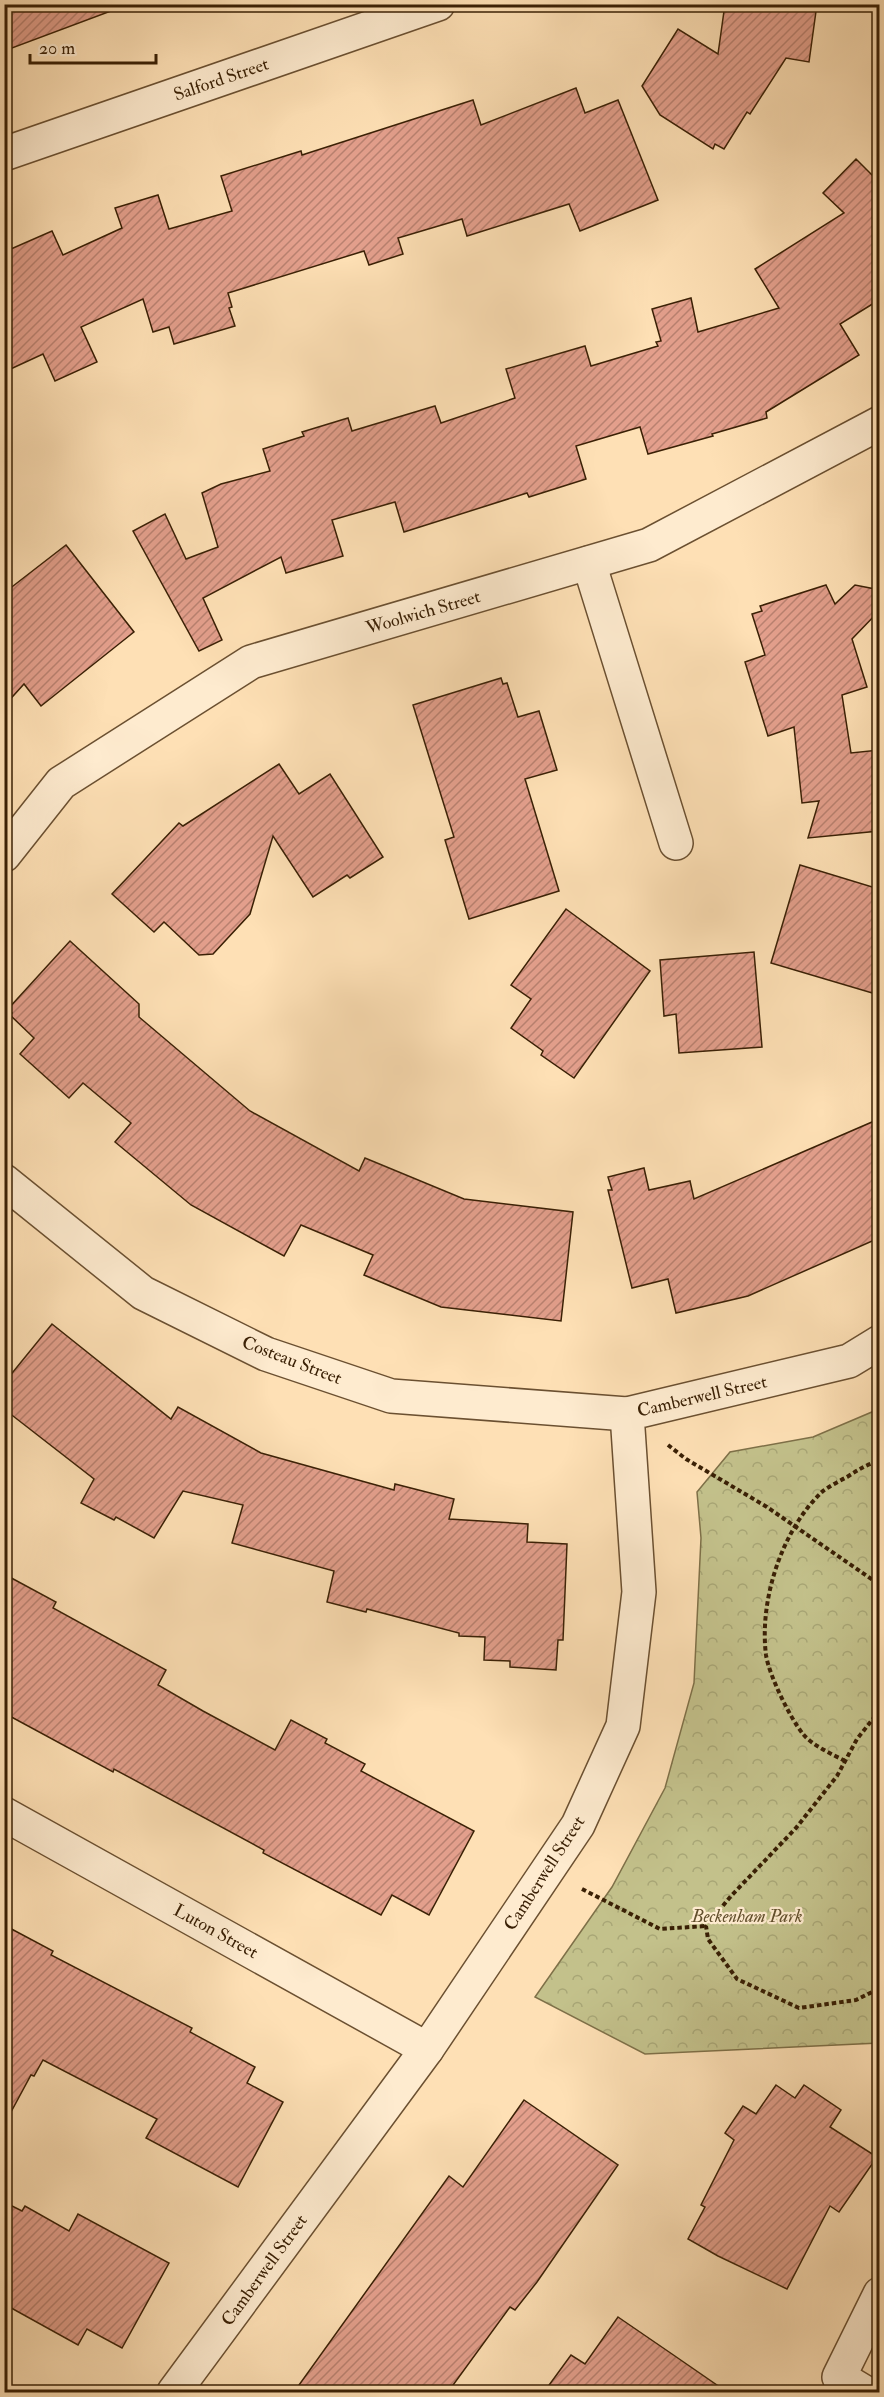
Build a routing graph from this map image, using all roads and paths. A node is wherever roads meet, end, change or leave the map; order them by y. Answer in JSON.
{"nodes":[{"id":1,"x":438,"y":4,"type":"edge"},
{"id":2,"x":4,"y":154,"type":"edge"},
{"id":3,"x":879,"y":423,"type":"edge"},
{"id":4,"x":589,"y":563,"type":"junction"},
{"id":5,"x":676,"y":843,"type":"dead end"},
{"id":6,"x":4,"y":855,"type":"edge"},
{"id":7,"x":4,"y":1181,"type":"edge"},
{"id":8,"x":879,"y":1342,"type":"edge"},
{"id":9,"x":627,"y":1414,"type":"junction"},
{"id":10,"x":879,"y":1461,"type":"edge"},
{"id":11,"x":795,"y":1527,"type":"junction"},
{"id":12,"x":879,"y":1585,"type":"edge"},
{"id":13,"x":879,"y":1710,"type":"edge"},
{"id":14,"x":845,"y":1761,"type":"junction"},
{"id":15,"x":4,"y":1814,"type":"edge"},
{"id":16,"x":547,"y":1870,"type":"junction"},
{"id":17,"x":706,"y":1926,"type":"junction"},
{"id":18,"x":879,"y":1988,"type":"edge"},
{"id":19,"x":427,"y":2049,"type":"junction"},
{"id":20,"x":879,"y":2294,"type":"edge"},
{"id":21,"x":852,"y":2385,"type":"edge"},
{"id":22,"x":174,"y":2392,"type":"edge"}],
"edges":[{"from":1,"to":2,"type":"street","name":"Salford Street"},
{"from":3,"to":4,"type":"street","name":"Woolwich Street"},
{"from":4,"to":5,"type":"street"},
{"from":4,"to":6,"type":"street","name":"Woolwich Street"},
{"from":7,"to":9,"type":"street","name":"Costeau Street"},
{"from":8,"to":9,"type":"street","name":"Camberwell Street"},
{"from":9,"to":11,"type":"path"},
{"from":9,"to":16,"type":"street","name":"Camberwell Street"},
{"from":10,"to":11,"type":"path"},
{"from":11,"to":12,"type":"path"},
{"from":11,"to":14,"type":"path"},
{"from":13,"to":14,"type":"path"},
{"from":14,"to":17,"type":"path"},
{"from":15,"to":19,"type":"street","name":"Luton Street"},
{"from":16,"to":17,"type":"path"},
{"from":16,"to":19,"type":"street","name":"Camberwell Street"},
{"from":17,"to":18,"type":"path"},
{"from":19,"to":22,"type":"street","name":"Camberwell Street"},
{"from":20,"to":21,"type":"street"}]}
